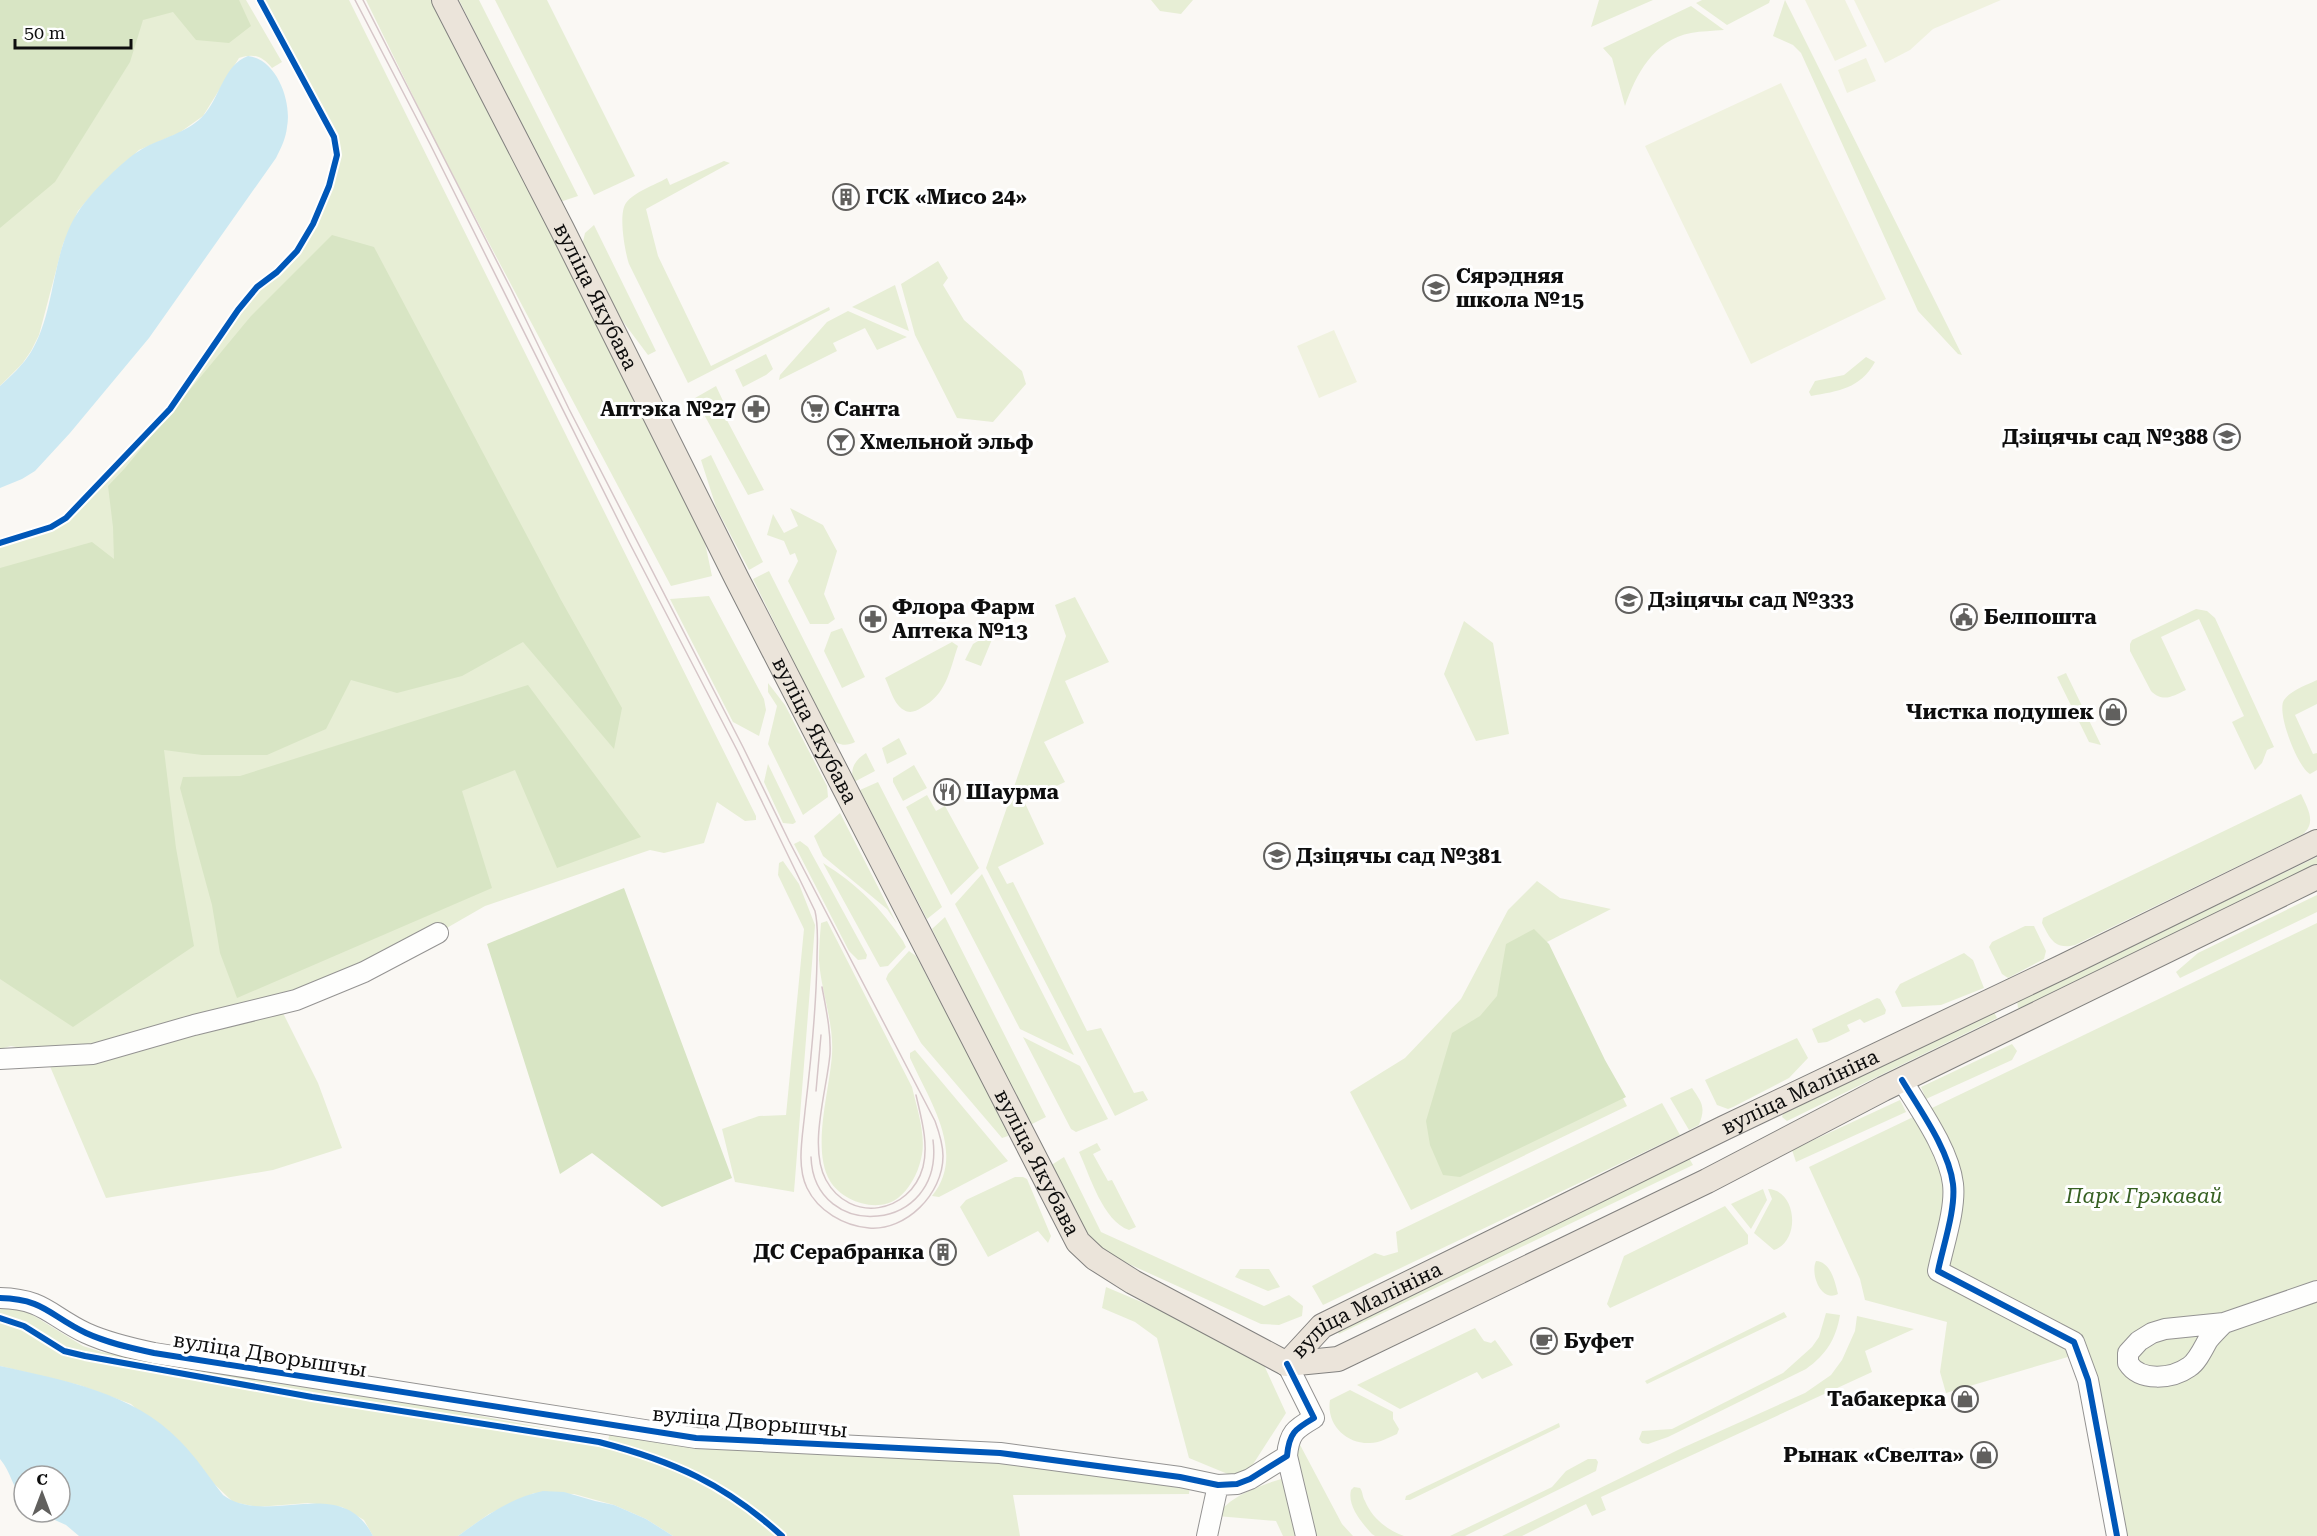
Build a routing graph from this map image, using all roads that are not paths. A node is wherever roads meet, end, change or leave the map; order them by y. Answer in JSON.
{"nodes":[{"id":1,"x":444,"y":0,"type":"edge"},
{"id":2,"x":2317,"y":842,"type":"edge"},
{"id":3,"x":2317,"y":877,"type":"edge"},
{"id":4,"x":438,"y":933,"type":"dead end"},
{"id":5,"x":0,"y":1059,"type":"edge"},
{"id":6,"x":1902,"y":1080,"type":"junction"},
{"id":7,"x":2317,"y":1291,"type":"edge"},
{"id":8,"x":0,"y":1298,"type":"edge"},
{"id":9,"x":2224,"y":1323,"type":"dead end"},
{"id":10,"x":1287,"y":1364,"type":"junction"},
{"id":11,"x":1287,"y":1456,"type":"junction"},
{"id":12,"x":1218,"y":1485,"type":"junction"},
{"id":13,"x":1206,"y":1536,"type":"edge"},
{"id":14,"x":1306,"y":1536,"type":"edge"},
{"id":15,"x":2117,"y":1536,"type":"edge"}],
"edges":[{"from":1,"to":10,"type":"main road","name":"вуліца Якубава"},
{"from":2,"to":10,"type":"main road","name":"вуліца Малініна"},
{"from":3,"to":6,"type":"main road","name":"вуліца Малініна"},
{"from":4,"to":5,"type":"street"},
{"from":6,"to":10,"type":"main road","name":"вуліца Малініна"},
{"from":6,"to":15,"type":"street"},
{"from":7,"to":9,"type":"street"},
{"from":8,"to":12,"type":"street","name":"вуліца Дворышчы"},
{"from":10,"to":11,"type":"street"},
{"from":11,"to":12,"type":"street","name":"вуліца Дворышчы"},
{"from":11,"to":14,"type":"street"},
{"from":12,"to":13,"type":"street"}]}
